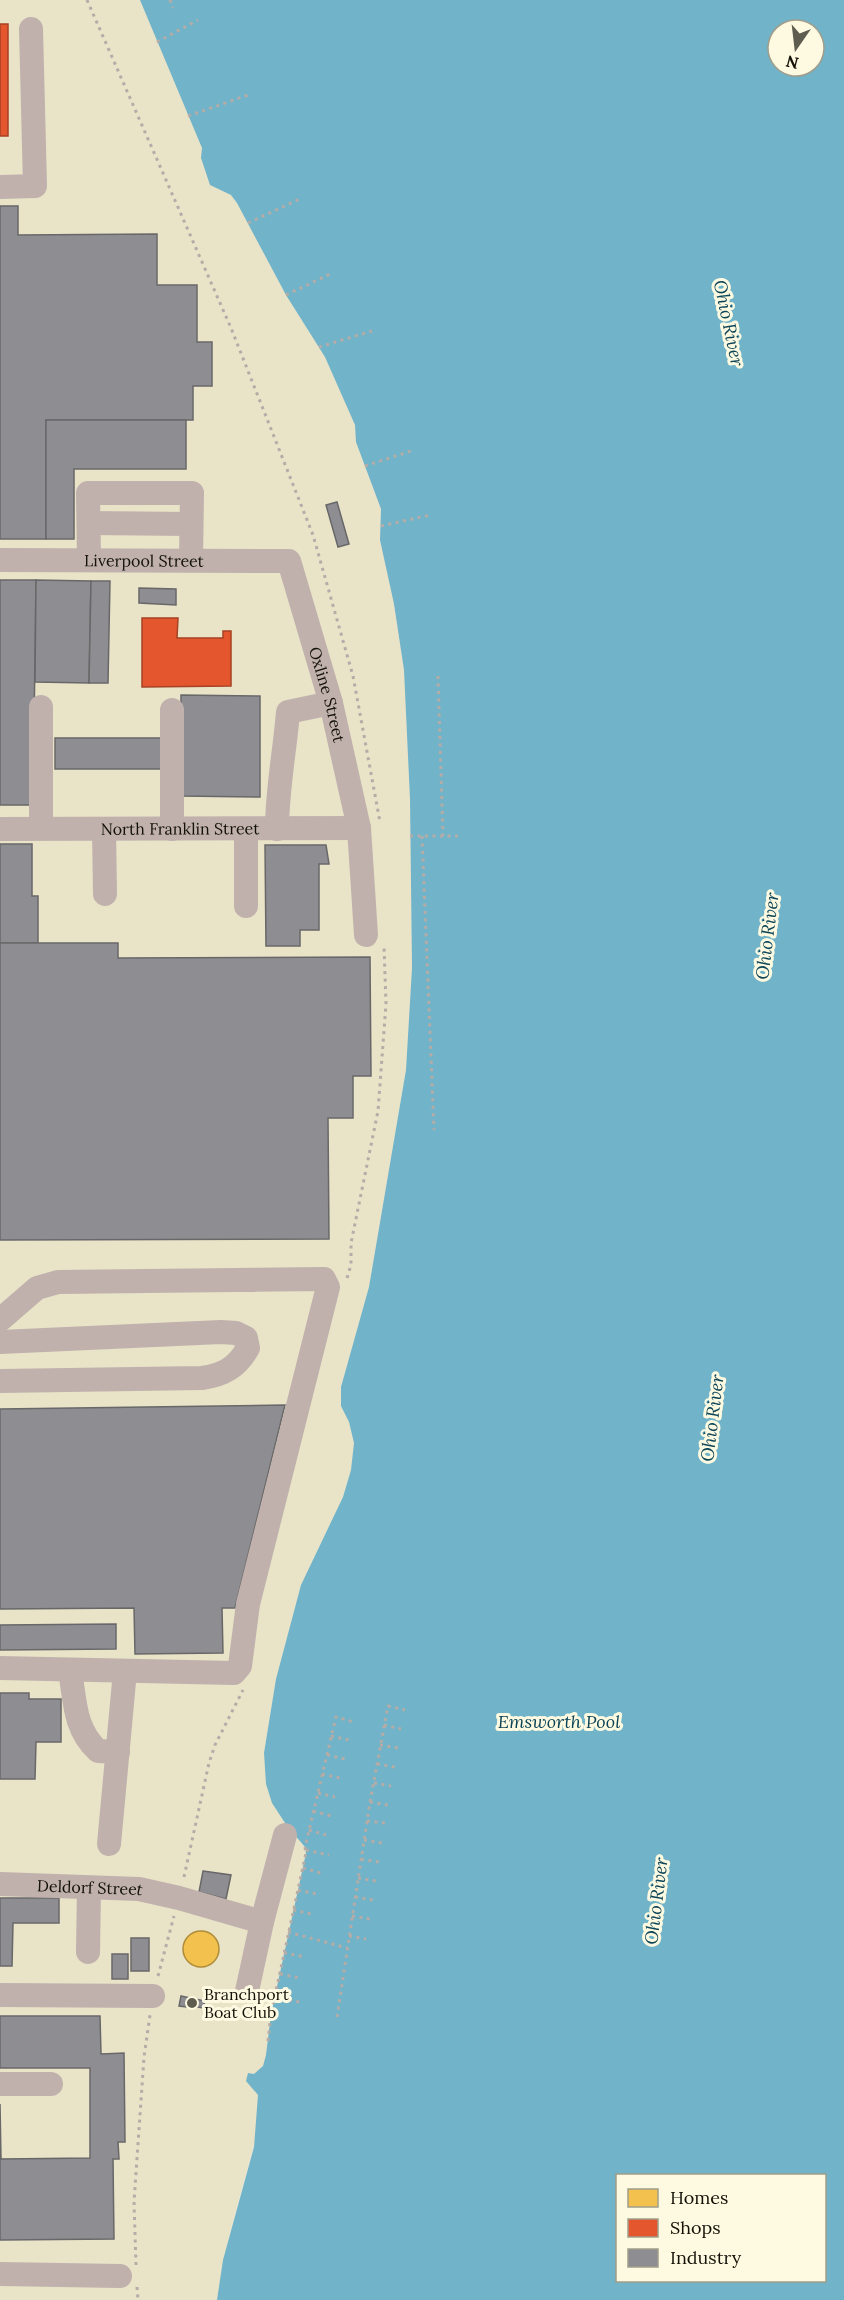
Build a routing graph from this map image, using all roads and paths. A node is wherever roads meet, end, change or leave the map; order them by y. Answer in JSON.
{"nodes":[{"id":1,"x":87,"y":0,"type":"edge"},
{"id":2,"x":171,"y":0,"type":"edge"},
{"id":3,"x":173,"y":8,"type":"dead end"},
{"id":4,"x":198,"y":20,"type":"dead end"},
{"id":5,"x":31,"y":29,"type":"dead end"},
{"id":6,"x":157,"y":42,"type":"dead end"},
{"id":7,"x":251,"y":94,"type":"dead end"},
{"id":8,"x":188,"y":116,"type":"dead end"},
{"id":9,"x":0,"y":187,"type":"edge"},
{"id":10,"x":302,"y":198,"type":"dead end"},
{"id":11,"x":248,"y":223,"type":"dead end"},
{"id":12,"x":332,"y":273,"type":"dead end"},
{"id":13,"x":286,"y":295,"type":"dead end"},
{"id":14,"x":372,"y":331,"type":"dead end"},
{"id":15,"x":319,"y":347,"type":"dead end"},
{"id":16,"x":414,"y":450,"type":"dead end"},
{"id":17,"x":365,"y":466,"type":"dead end"},
{"id":18,"x":430,"y":515,"type":"dead end"},
{"id":19,"x":381,"y":526,"type":"dead end"},
{"id":20,"x":89,"y":559,"type":"junction"},
{"id":21,"x":0,"y":560,"type":"edge"},
{"id":22,"x":191,"y":560,"type":"junction"},
{"id":23,"x":290,"y":561,"type":"joint"},
{"id":24,"x":438,"y":676,"type":"dead end"},
{"id":25,"x":331,"y":703,"type":"junction"},
{"id":26,"x":41,"y":707,"type":"dead end"},
{"id":27,"x":172,"y":710,"type":"dead end"},
{"id":28,"x":370,"y":823,"type":"junction"},
{"id":29,"x":41,"y":828,"type":"junction"},
{"id":30,"x":0,"y":829,"type":"edge"},
{"id":31,"x":104,"y":829,"type":"junction"},
{"id":32,"x":172,"y":829,"type":"junction"},
{"id":33,"x":246,"y":829,"type":"junction"},
{"id":34,"x":277,"y":829,"type":"junction"},
{"id":35,"x":410,"y":836,"type":"dead end"},
{"id":36,"x":422,"y":836,"type":"junction"},
{"id":37,"x":442,"y":836,"type":"junction"},
{"id":38,"x":460,"y":836,"type":"dead end"},
{"id":39,"x":105,"y":894,"type":"dead end"},
{"id":40,"x":246,"y":906,"type":"dead end"},
{"id":41,"x":366,"y":935,"type":"dead end"},
{"id":42,"x":434,"y":1130,"type":"dead end"},
{"id":43,"x":0,"y":1320,"type":"edge"},
{"id":44,"x":0,"y":1342,"type":"edge"},
{"id":45,"x":0,"y":1381,"type":"edge"},
{"id":46,"x":0,"y":1668,"type":"edge"},
{"id":47,"x":69,"y":1670,"type":"junction"},
{"id":48,"x":125,"y":1671,"type":"junction"},
{"id":49,"x":405,"y":1710,"type":"dead end"},
{"id":50,"x":354,"y":1722,"type":"dead end"},
{"id":51,"x":384,"y":1725,"type":"junction"},
{"id":52,"x":401,"y":1729,"type":"dead end"},
{"id":53,"x":332,"y":1736,"type":"junction"},
{"id":54,"x":349,"y":1740,"type":"dead end"},
{"id":55,"x":380,"y":1745,"type":"junction"},
{"id":56,"x":398,"y":1748,"type":"dead end"},
{"id":57,"x":118,"y":1752,"type":"junction"},
{"id":58,"x":327,"y":1755,"type":"junction"},
{"id":59,"x":345,"y":1759,"type":"dead end"},
{"id":60,"x":377,"y":1764,"type":"junction"},
{"id":61,"x":394,"y":1767,"type":"dead end"},
{"id":62,"x":322,"y":1774,"type":"junction"},
{"id":63,"x":340,"y":1778,"type":"dead end"},
{"id":64,"x":374,"y":1782,"type":"junction"},
{"id":65,"x":391,"y":1786,"type":"dead end"},
{"id":66,"x":318,"y":1792,"type":"junction"},
{"id":67,"x":335,"y":1797,"type":"dead end"},
{"id":68,"x":370,"y":1802,"type":"junction"},
{"id":69,"x":388,"y":1805,"type":"dead end"},
{"id":70,"x":313,"y":1811,"type":"junction"},
{"id":71,"x":331,"y":1816,"type":"dead end"},
{"id":72,"x":367,"y":1821,"type":"junction"},
{"id":73,"x":385,"y":1823,"type":"dead end"},
{"id":74,"x":297,"y":1833,"type":"junction"},
{"id":75,"x":326,"y":1835,"type":"dead end"},
{"id":76,"x":364,"y":1840,"type":"junction"},
{"id":77,"x":382,"y":1843,"type":"dead end"},
{"id":78,"x":109,"y":1844,"type":"dead end"},
{"id":79,"x":306,"y":1850,"type":"junction"},
{"id":80,"x":329,"y":1855,"type":"dead end"},
{"id":81,"x":361,"y":1859,"type":"junction"},
{"id":82,"x":379,"y":1862,"type":"dead end"},
{"id":83,"x":303,"y":1868,"type":"junction"},
{"id":84,"x":324,"y":1874,"type":"dead end"},
{"id":85,"x":358,"y":1878,"type":"junction"},
{"id":86,"x":376,"y":1881,"type":"dead end"},
{"id":87,"x":0,"y":1884,"type":"edge"},
{"id":88,"x":89,"y":1888,"type":"junction"},
{"id":89,"x":298,"y":1890,"type":"junction"},
{"id":90,"x":317,"y":1894,"type":"dead end"},
{"id":91,"x":355,"y":1897,"type":"junction"},
{"id":92,"x":373,"y":1900,"type":"dead end"},
{"id":93,"x":293,"y":1910,"type":"junction"},
{"id":94,"x":315,"y":1915,"type":"dead end"},
{"id":95,"x":352,"y":1916,"type":"junction"},
{"id":96,"x":370,"y":1919,"type":"dead end"},
{"id":97,"x":262,"y":1922,"type":"junction"},
{"id":98,"x":288,"y":1932,"type":"junction"},
{"id":99,"x":349,"y":1936,"type":"junction"},
{"id":100,"x":366,"y":1939,"type":"dead end"},
{"id":101,"x":347,"y":1948,"type":"junction"},
{"id":102,"x":88,"y":1952,"type":"dead end"},
{"id":103,"x":284,"y":1953,"type":"junction"},
{"id":104,"x":306,"y":1958,"type":"dead end"},
{"id":105,"x":280,"y":1974,"type":"junction"},
{"id":106,"x":300,"y":1978,"type":"dead end"},
{"id":107,"x":247,"y":1991,"type":"dead end"},
{"id":108,"x":0,"y":1995,"type":"edge"},
{"id":109,"x":153,"y":1996,"type":"dead end"},
{"id":110,"x":274,"y":1998,"type":"junction"},
{"id":111,"x":300,"y":2002,"type":"dead end"},
{"id":112,"x":337,"y":2017,"type":"dead end"},
{"id":113,"x":268,"y":2041,"type":"dead end"},
{"id":114,"x":0,"y":2084,"type":"edge"},
{"id":115,"x":51,"y":2084,"type":"dead end"},
{"id":116,"x":0,"y":2274,"type":"edge"},
{"id":117,"x":120,"y":2276,"type":"dead end"}],
"edges":[{"from":1,"to":28,"type":"path"},
{"from":2,"to":3,"type":"path"},
{"from":4,"to":6,"type":"path"},
{"from":5,"to":9,"type":"street"},
{"from":7,"to":8,"type":"path"},
{"from":10,"to":11,"type":"path"},
{"from":12,"to":13,"type":"path"},
{"from":14,"to":15,"type":"path"},
{"from":16,"to":17,"type":"path"},
{"from":18,"to":19,"type":"path"},
{"from":20,"to":21,"type":"street","name":"Liverpool Street"},
{"from":20,"to":22,"type":"street","name":"Liverpool Street"},
{"from":20,"to":22,"type":"street"},
{"from":22,"to":23,"type":"street","name":"Liverpool Street"},
{"from":23,"to":25,"type":"street","name":"Oxline Street"},
{"from":24,"to":37,"type":"path"},
{"from":25,"to":28,"type":"street","name":"Oxline Street"},
{"from":25,"to":34,"type":"street"},
{"from":26,"to":29,"type":"street"},
{"from":27,"to":32,"type":"street"},
{"from":28,"to":34,"type":"street","name":"North Franklin Street"},
{"from":28,"to":41,"type":"street","name":"Oxline Street"},
{"from":29,"to":30,"type":"street","name":"North Franklin Street"},
{"from":29,"to":31,"type":"street","name":"North Franklin Street"},
{"from":31,"to":32,"type":"street","name":"North Franklin Street"},
{"from":31,"to":39,"type":"street"},
{"from":32,"to":33,"type":"street","name":"North Franklin Street"},
{"from":33,"to":34,"type":"street","name":"North Franklin Street"},
{"from":33,"to":40,"type":"street"},
{"from":35,"to":36,"type":"path"},
{"from":36,"to":37,"type":"path"},
{"from":36,"to":42,"type":"path"},
{"from":37,"to":38,"type":"path"},
{"from":43,"to":48,"type":"street"},
{"from":44,"to":45,"type":"street"},
{"from":46,"to":47,"type":"street"},
{"from":47,"to":48,"type":"street"},
{"from":47,"to":57,"type":"street"},
{"from":48,"to":57,"type":"street"},
{"from":49,"to":51,"type":"path"},
{"from":50,"to":53,"type":"path"},
{"from":51,"to":52,"type":"path"},
{"from":51,"to":55,"type":"path"},
{"from":53,"to":54,"type":"path"},
{"from":53,"to":58,"type":"path"},
{"from":55,"to":56,"type":"path"},
{"from":55,"to":60,"type":"path"},
{"from":57,"to":78,"type":"street"},
{"from":58,"to":59,"type":"path"},
{"from":58,"to":62,"type":"path"},
{"from":60,"to":61,"type":"path"},
{"from":60,"to":64,"type":"path"},
{"from":62,"to":63,"type":"path"},
{"from":62,"to":66,"type":"path"},
{"from":64,"to":65,"type":"path"},
{"from":64,"to":68,"type":"path"},
{"from":66,"to":67,"type":"path"},
{"from":66,"to":70,"type":"path"},
{"from":68,"to":69,"type":"path"},
{"from":68,"to":72,"type":"path"},
{"from":70,"to":71,"type":"path"},
{"from":70,"to":74,"type":"path"},
{"from":72,"to":73,"type":"path"},
{"from":72,"to":76,"type":"path"},
{"from":74,"to":75,"type":"path"},
{"from":74,"to":79,"type":"path"},
{"from":74,"to":97,"type":"street"},
{"from":76,"to":77,"type":"path"},
{"from":76,"to":81,"type":"path"},
{"from":79,"to":80,"type":"path"},
{"from":79,"to":83,"type":"path"},
{"from":81,"to":82,"type":"path"},
{"from":81,"to":85,"type":"path"},
{"from":83,"to":84,"type":"path"},
{"from":83,"to":89,"type":"path"},
{"from":85,"to":86,"type":"path"},
{"from":85,"to":91,"type":"path"},
{"from":87,"to":88,"type":"street","name":"Deldorf Street"},
{"from":88,"to":97,"type":"street","name":"Deldorf Street"},
{"from":88,"to":102,"type":"street"},
{"from":89,"to":90,"type":"path"},
{"from":89,"to":93,"type":"path"},
{"from":91,"to":92,"type":"path"},
{"from":91,"to":95,"type":"path"},
{"from":93,"to":94,"type":"path"},
{"from":93,"to":98,"type":"path"},
{"from":95,"to":96,"type":"path"},
{"from":95,"to":99,"type":"path"},
{"from":97,"to":107,"type":"street"},
{"from":98,"to":101,"type":"path"},
{"from":98,"to":103,"type":"path"},
{"from":99,"to":100,"type":"path"},
{"from":99,"to":101,"type":"path"},
{"from":101,"to":112,"type":"path"},
{"from":103,"to":104,"type":"path"},
{"from":103,"to":105,"type":"path"},
{"from":105,"to":106,"type":"path"},
{"from":105,"to":110,"type":"path"},
{"from":108,"to":109,"type":"street"},
{"from":110,"to":111,"type":"path"},
{"from":110,"to":113,"type":"path"},
{"from":114,"to":115,"type":"street"},
{"from":116,"to":117,"type":"street"}]}
